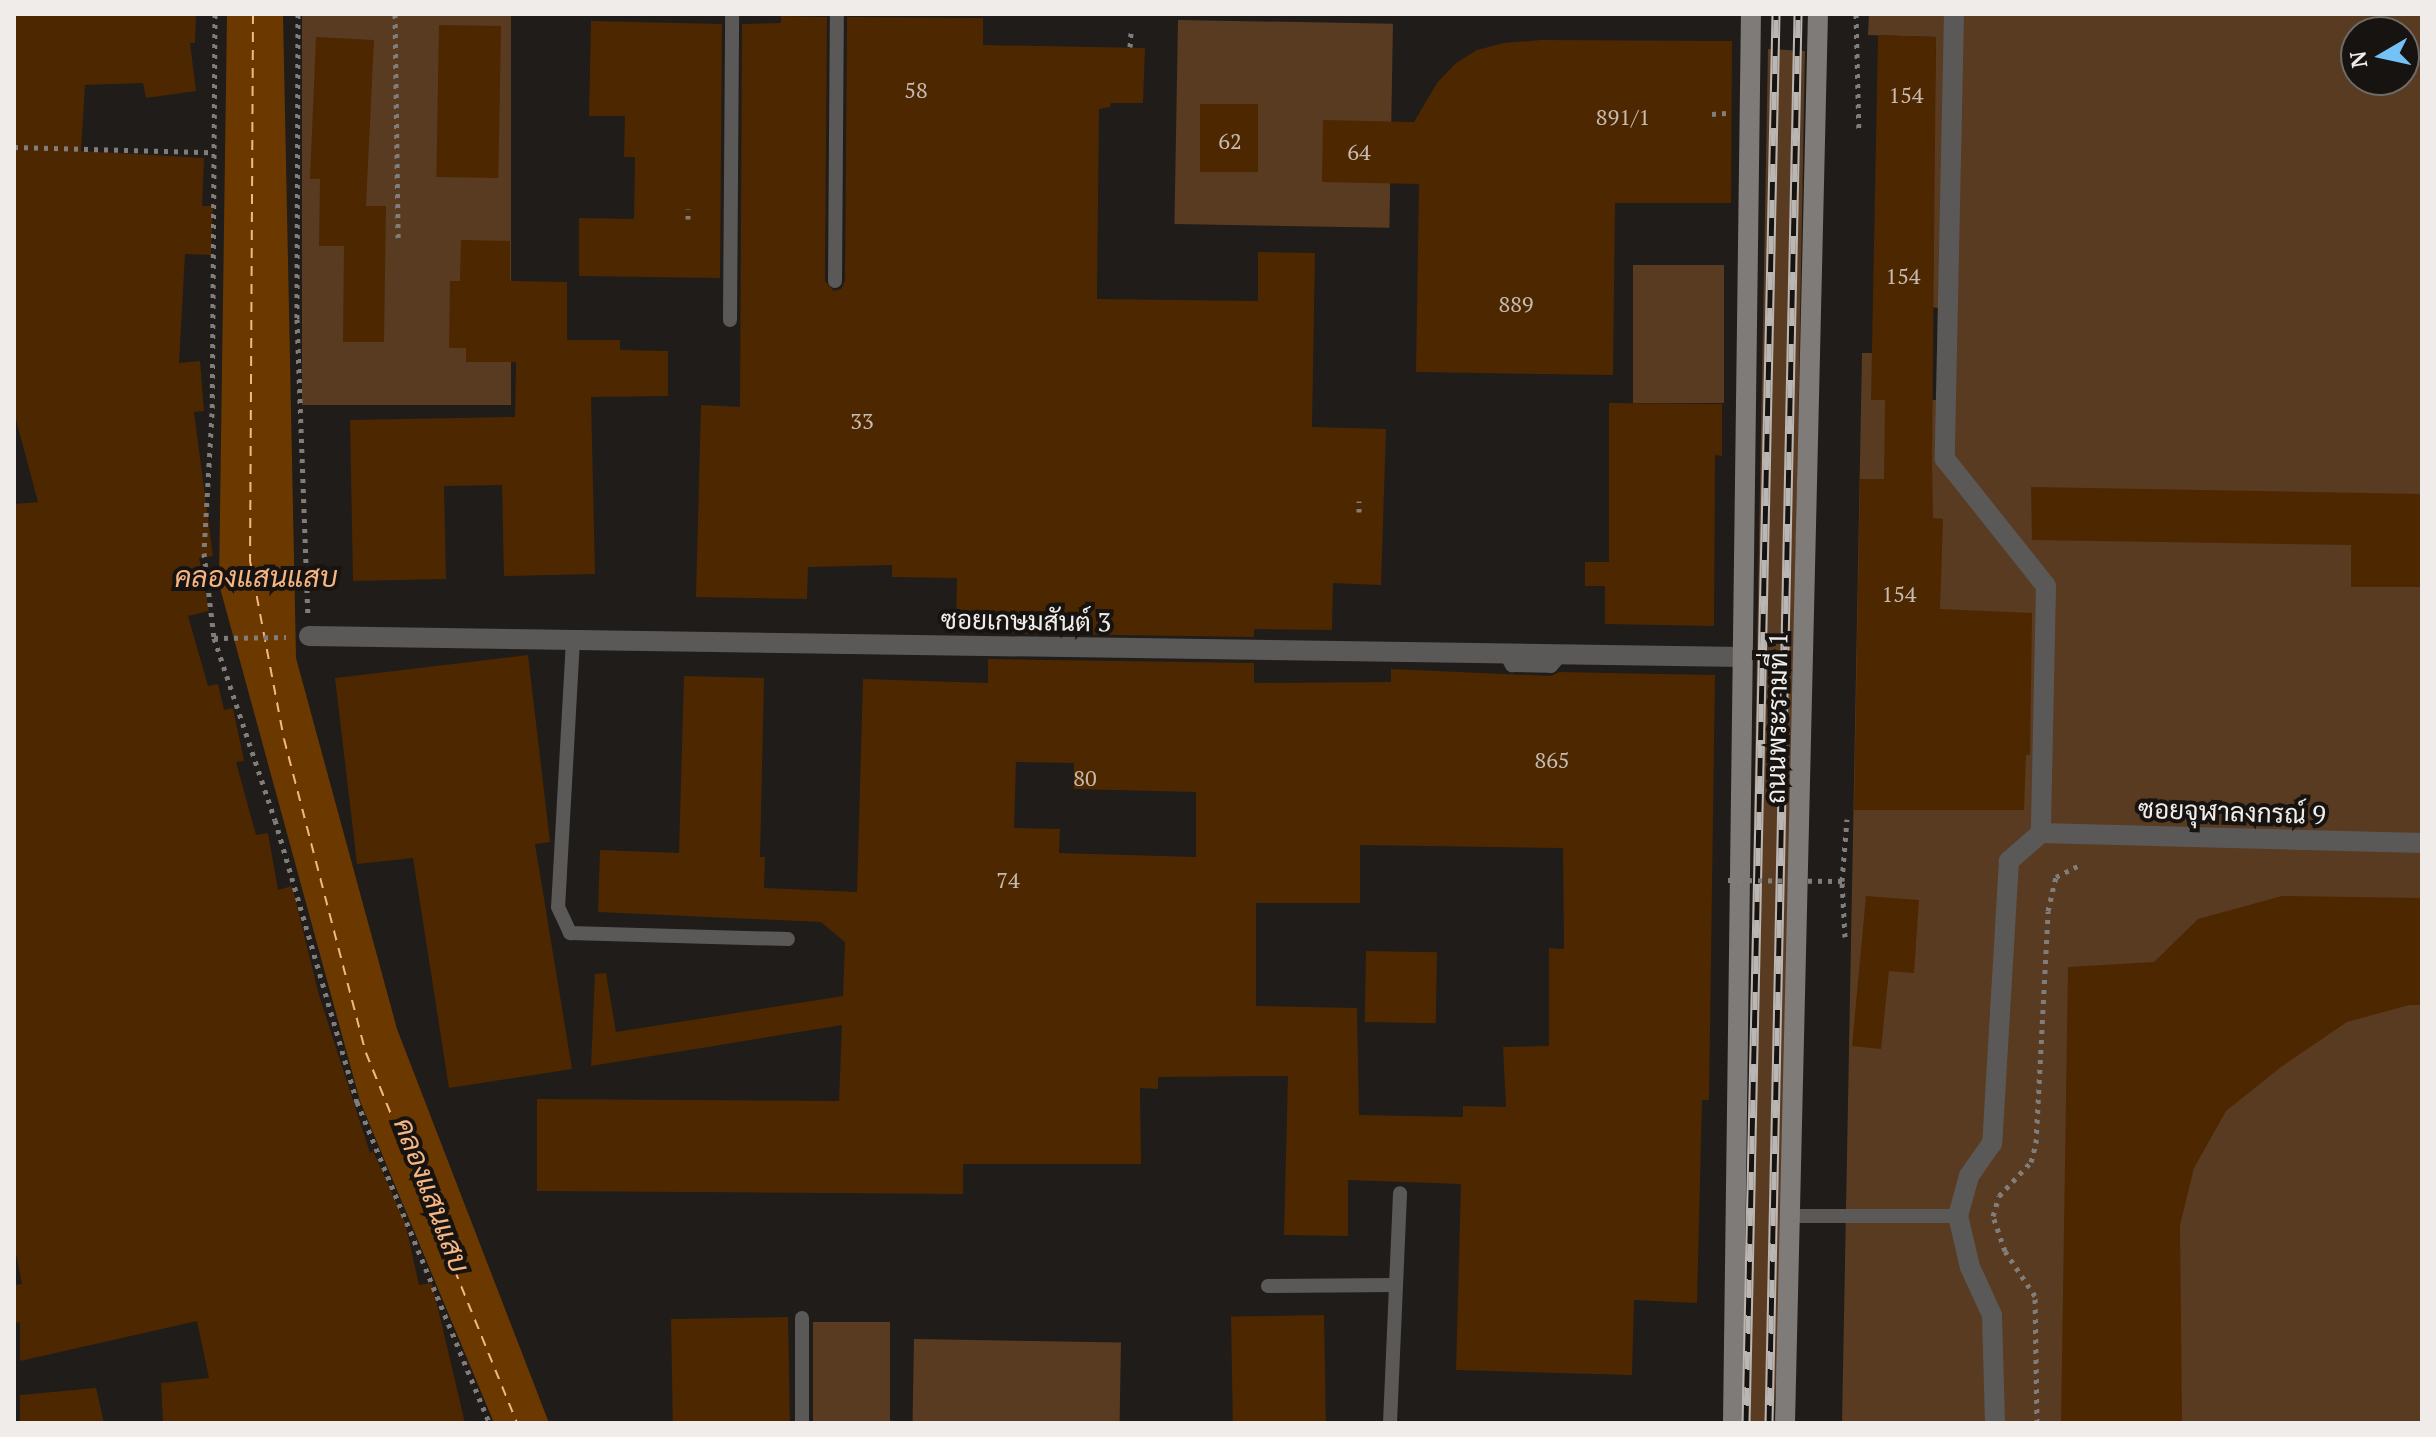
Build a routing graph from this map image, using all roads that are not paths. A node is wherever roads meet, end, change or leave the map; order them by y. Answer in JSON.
{"nodes":[{"id":1,"x":732,"y":14,"type":"edge"},
{"id":2,"x":837,"y":14,"type":"edge"},
{"id":3,"x":1751,"y":14,"type":"edge"},
{"id":4,"x":1818,"y":14,"type":"edge"},
{"id":5,"x":1954,"y":14,"type":"edge"},
{"id":6,"x":835,"y":281,"type":"dead end"},
{"id":7,"x":730,"y":320,"type":"dead end"},
{"id":8,"x":309,"y":636,"type":"road end"},
{"id":9,"x":573,"y":640,"type":"junction"},
{"id":10,"x":1743,"y":657,"type":"junction"},
{"id":11,"x":2041,"y":833,"type":"junction"},
{"id":12,"x":2422,"y":843,"type":"edge"},
{"id":13,"x":788,"y":939,"type":"dead end"},
{"id":14,"x":1400,"y":1193,"type":"dead end"},
{"id":15,"x":1793,"y":1216,"type":"junction"},
{"id":16,"x":1958,"y":1216,"type":"junction"},
{"id":17,"x":1396,"y":1285,"type":"junction"},
{"id":18,"x":1268,"y":1286,"type":"dead end"},
{"id":19,"x":802,"y":1318,"type":"dead end"},
{"id":20,"x":802,"y":1423,"type":"edge"},
{"id":21,"x":1390,"y":1423,"type":"edge"},
{"id":22,"x":1733,"y":1423,"type":"edge"},
{"id":23,"x":1785,"y":1423,"type":"edge"},
{"id":24,"x":1995,"y":1423,"type":"edge"}],
"edges":[{"from":1,"to":7,"type":"lane"},
{"from":2,"to":6,"type":"lane"},
{"from":3,"to":10,"type":"main road","name":"ถนนพระรามที่ 1"},
{"from":4,"to":15,"type":"main road","name":"ถนนพระรามที่ 1"},
{"from":5,"to":11,"type":"street"},
{"from":8,"to":9,"type":"street","name":"ซอยเกษมสันต์ 3"},
{"from":9,"to":10,"type":"street","name":"ซอยเกษมสันต์ 3"},
{"from":9,"to":13,"type":"lane"},
{"from":10,"to":22,"type":"main road","name":"ถนนพระรามที่ 1"},
{"from":11,"to":12,"type":"street","name":"ซอยจุฬาลงกรณ์ 9"},
{"from":11,"to":16,"type":"street"},
{"from":14,"to":17,"type":"lane"},
{"from":15,"to":16,"type":"lane"},
{"from":15,"to":23,"type":"main road","name":"ถนนพระรามที่ 1"},
{"from":16,"to":24,"type":"street"},
{"from":17,"to":18,"type":"lane"},
{"from":17,"to":21,"type":"lane"},
{"from":19,"to":20,"type":"lane"}]}
